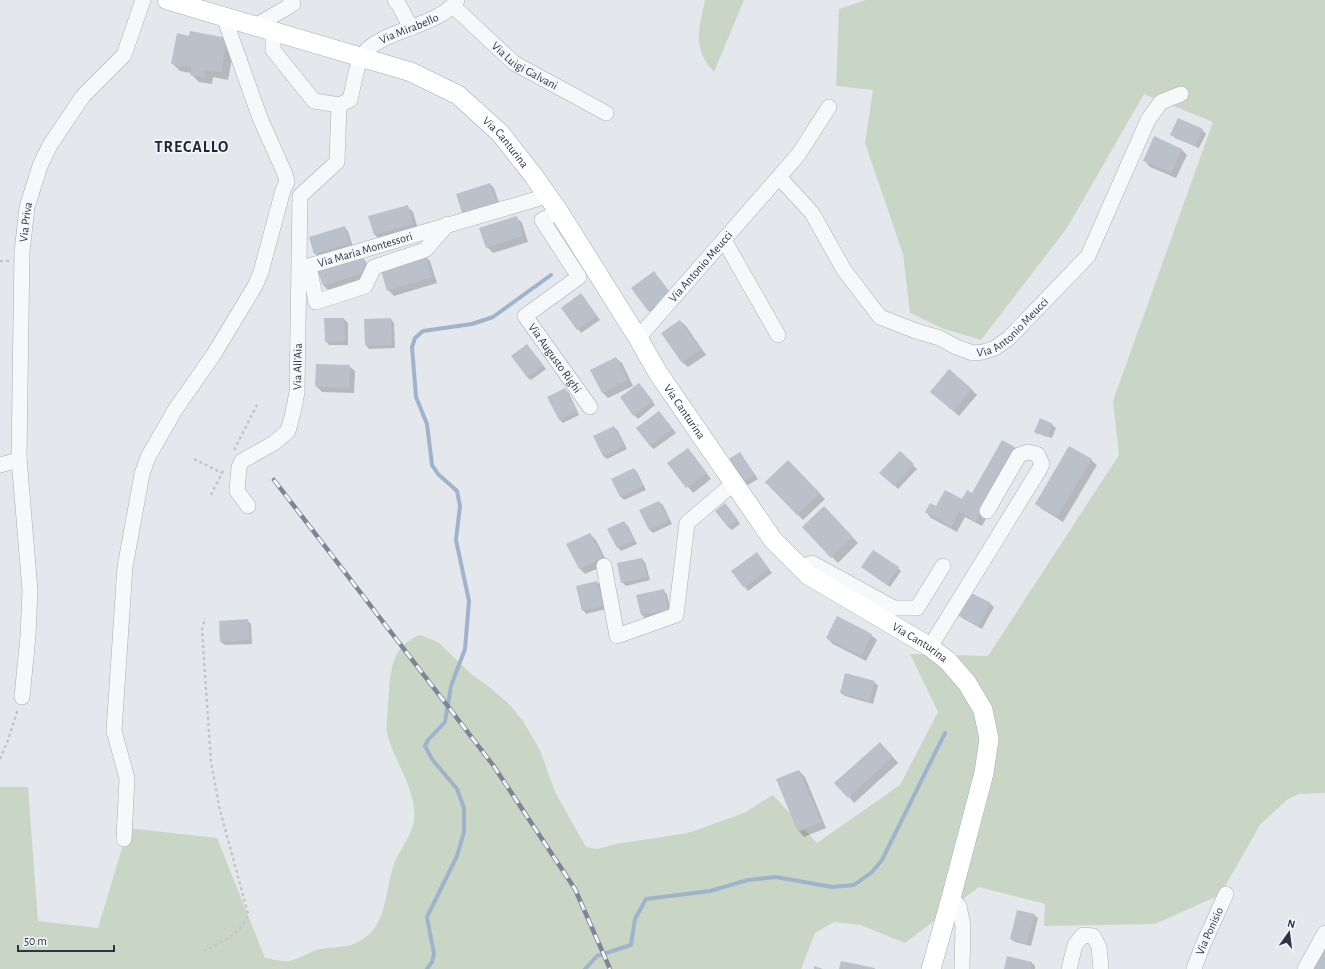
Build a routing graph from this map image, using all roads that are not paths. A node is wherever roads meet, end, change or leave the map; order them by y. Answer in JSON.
{"nodes":[{"id":1,"x":143,"y":0,"type":"edge"},
{"id":2,"x":167,"y":0,"type":"edge"},
{"id":3,"x":290,"y":0,"type":"edge"},
{"id":4,"x":395,"y":0,"type":"edge"},
{"id":5,"x":455,"y":3,"type":"edge"},
{"id":6,"x":224,"y":17,"type":"junction"},
{"id":7,"x":410,"y":28,"type":"junction"},
{"id":8,"x":264,"y":29,"type":"junction"},
{"id":9,"x":361,"y":57,"type":"junction"},
{"id":10,"x":1181,"y":94,"type":"dead end"},
{"id":11,"x":339,"y":105,"type":"junction"},
{"id":12,"x":829,"y":107,"type":"dead end"},
{"id":13,"x":606,"y":113,"type":"dead end"},
{"id":14,"x":779,"y":177,"type":"junction"},
{"id":15,"x":547,"y":196,"type":"junction"},
{"id":16,"x":559,"y":212,"type":"junction"},
{"id":17,"x":448,"y":224,"type":"junction"},
{"id":18,"x":724,"y":240,"type":"junction"},
{"id":19,"x":778,"y":335,"type":"dead end"},
{"id":20,"x":638,"y":338,"type":"junction"},
{"id":21,"x":590,"y":407,"type":"dead end"},
{"id":22,"x":18,"y":458,"type":"junction"},
{"id":23,"x":0,"y":465,"type":"edge"},
{"id":24,"x":734,"y":483,"type":"junction"},
{"id":25,"x":248,"y":506,"type":"dead end"},
{"id":26,"x":987,"y":511,"type":"dead end"},
{"id":27,"x":604,"y":566,"type":"dead end"},
{"id":28,"x":943,"y":566,"type":"dead end"},
{"id":29,"x":800,"y":568,"type":"junction"},
{"id":30,"x":930,"y":647,"type":"junction"},
{"id":31,"x":22,"y":697,"type":"road end"},
{"id":32,"x":124,"y":839,"type":"dead end"},
{"id":33,"x":1226,"y":894,"type":"dead end"},
{"id":34,"x":951,"y":898,"type":"junction"},
{"id":35,"x":1325,"y":932,"type":"edge"},
{"id":36,"x":931,"y":969,"type":"edge"},
{"id":37,"x":962,"y":969,"type":"edge"},
{"id":38,"x":1069,"y":969,"type":"edge"},
{"id":39,"x":1101,"y":969,"type":"edge"},
{"id":40,"x":1194,"y":969,"type":"edge"},
{"id":41,"x":1305,"y":969,"type":"edge"}],
"edges":[{"from":1,"to":22,"type":"street","name":"Via Priva"},
{"from":2,"to":6,"type":"main road","name":"Via Canturina"},
{"from":3,"to":8,"type":"street"},
{"from":4,"to":7,"type":"street"},
{"from":5,"to":7,"type":"street","name":"Via Mirabello"},
{"from":5,"to":13,"type":"street","name":"Via Luigi Galvani"},
{"from":6,"to":8,"type":"main road","name":"Via Canturina"},
{"from":6,"to":32,"type":"street"},
{"from":7,"to":9,"type":"street","name":"Via Mirabello"},
{"from":8,"to":9,"type":"main road","name":"Via Canturina"},
{"from":8,"to":11,"type":"street"},
{"from":9,"to":11,"type":"street"},
{"from":9,"to":15,"type":"main road","name":"Via Canturina"},
{"from":10,"to":14,"type":"street","name":"Via Antonio Meucci"},
{"from":11,"to":25,"type":"street","name":"Via All'Aia"},
{"from":12,"to":14,"type":"street","name":"Via Antonio Meucci"},
{"from":14,"to":18,"type":"street","name":"Via Antonio Meucci"},
{"from":15,"to":16,"type":"main road","name":"Via Canturina"},
{"from":15,"to":17,"type":"street","name":"Via Maria Montessori"},
{"from":16,"to":20,"type":"main road","name":"Via Canturina"},
{"from":16,"to":21,"type":"street","name":"Via Augusto Righi"},
{"from":17,"to":17,"type":"street","name":"Via Maria Montessori"},
{"from":18,"to":19,"type":"street"},
{"from":18,"to":20,"type":"street","name":"Via Antonio Meucci"},
{"from":20,"to":24,"type":"main road","name":"Via Canturina"},
{"from":22,"to":23,"type":"street"},
{"from":22,"to":31,"type":"street","name":"Via Priva"},
{"from":24,"to":27,"type":"street"},
{"from":24,"to":29,"type":"main road","name":"Via Canturina"},
{"from":26,"to":30,"type":"street"},
{"from":28,"to":29,"type":"street"},
{"from":29,"to":30,"type":"main road","name":"Via Canturina"},
{"from":30,"to":34,"type":"main road","name":"Via Canturina"},
{"from":33,"to":40,"type":"street","name":"Via Ponisio"},
{"from":34,"to":36,"type":"main road","name":"Via Canturina"},
{"from":34,"to":37,"type":"street"},
{"from":35,"to":41,"type":"street"},
{"from":38,"to":39,"type":"street"}]}
